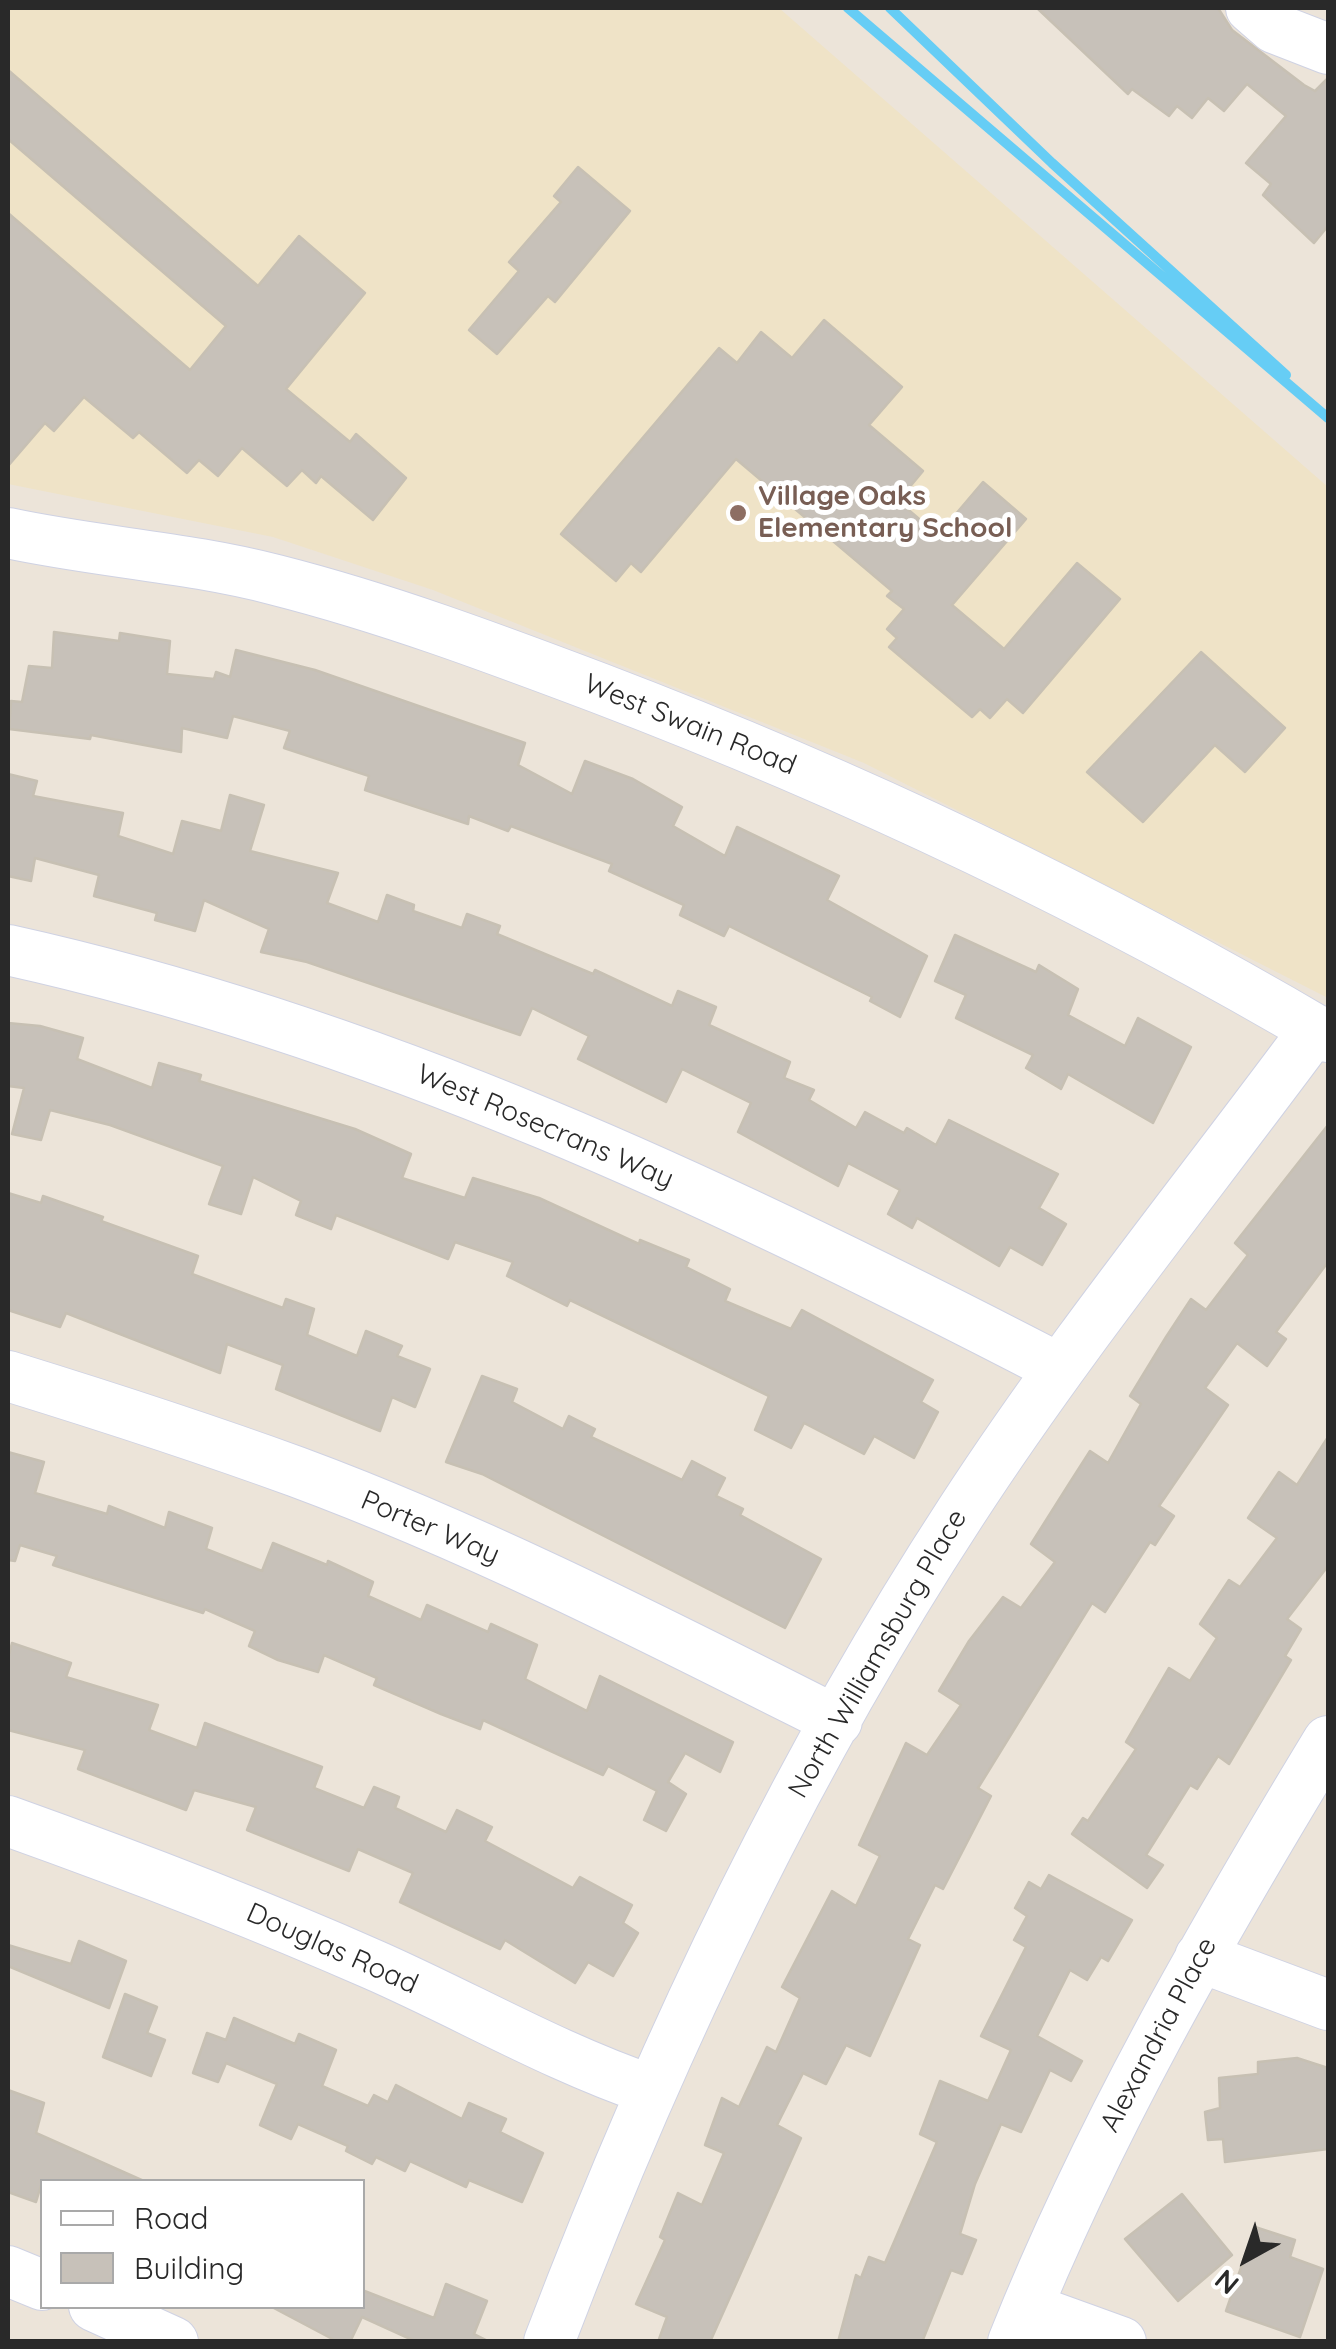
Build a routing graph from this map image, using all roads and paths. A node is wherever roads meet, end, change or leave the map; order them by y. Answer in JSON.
{"nodes":[{"id":1,"x":1251,"y":8,"type":"edge"},
{"id":2,"x":1328,"y":50,"type":"edge"},
{"id":3,"x":8,"y":533,"type":"edge"},
{"id":4,"x":8,"y":950,"type":"edge"},
{"id":5,"x":1322,"y":1033,"type":"edge"},
{"id":6,"x":1058,"y":1368,"type":"junction"},
{"id":7,"x":8,"y":1376,"type":"edge"},
{"id":8,"x":837,"y":1721,"type":"junction"},
{"id":9,"x":1328,"y":1740,"type":"edge"},
{"id":10,"x":8,"y":1821,"type":"edge"},
{"id":11,"x":1200,"y":1957,"type":"junction"},
{"id":12,"x":1328,"y":2005,"type":"edge"},
{"id":13,"x":650,"y":2090,"type":"junction"},
{"id":14,"x":8,"y":2271,"type":"edge"},
{"id":15,"x":40,"y":2284,"type":"edge"},
{"id":16,"x":101,"y":2309,"type":"edge"},
{"id":17,"x":1020,"y":2324,"type":"edge"},
{"id":18,"x":173,"y":2342,"type":"edge"},
{"id":19,"x":549,"y":2342,"type":"edge"},
{"id":20,"x":1121,"y":2342,"type":"edge"}],
"edges":[{"from":1,"to":2,"type":"street"},
{"from":3,"to":5,"type":"street","name":"West Swain Road"},
{"from":4,"to":6,"type":"street","name":"West Rosecrans Way"},
{"from":5,"to":6,"type":"street","name":"North Williamsburg Place"},
{"from":6,"to":8,"type":"street","name":"North Williamsburg Place"},
{"from":7,"to":8,"type":"street","name":"Porter Way"},
{"from":8,"to":13,"type":"street","name":"North Williamsburg Place"},
{"from":9,"to":11,"type":"street","name":"Alexandria Place"},
{"from":10,"to":13,"type":"street","name":"Douglas Road"},
{"from":11,"to":12,"type":"street"},
{"from":11,"to":17,"type":"street","name":"Alexandria Place"},
{"from":13,"to":19,"type":"street","name":"North Williamsburg Place"},
{"from":14,"to":15,"type":"street"},
{"from":16,"to":18,"type":"street"},
{"from":17,"to":20,"type":"street"}]}
